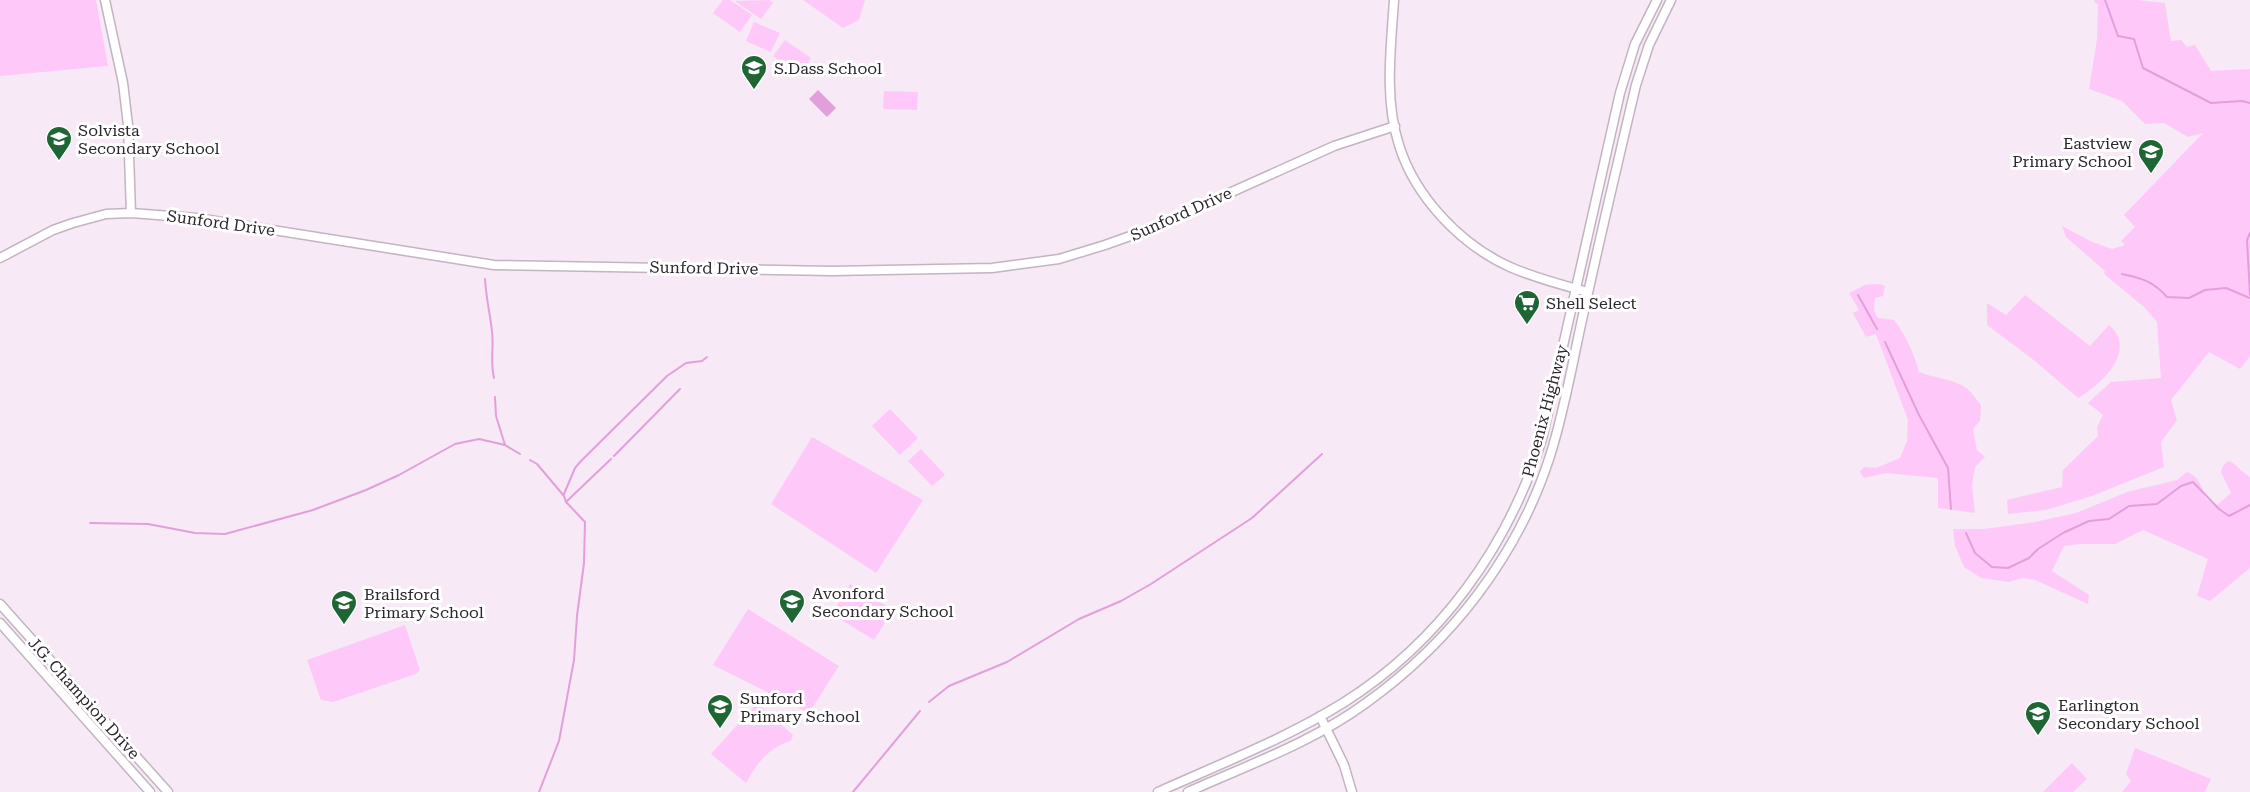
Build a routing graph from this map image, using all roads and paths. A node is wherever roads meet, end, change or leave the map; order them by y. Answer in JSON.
{"nodes":[{"id":1,"x":105,"y":0,"type":"edge"},
{"id":2,"x":1394,"y":0,"type":"edge"},
{"id":3,"x":1657,"y":0,"type":"edge"},
{"id":4,"x":1671,"y":0,"type":"edge"},
{"id":5,"x":1395,"y":126,"type":"junction"},
{"id":6,"x":131,"y":213,"type":"junction"},
{"id":7,"x":0,"y":258,"type":"edge"},
{"id":8,"x":1575,"y":289,"type":"junction"},
{"id":9,"x":1588,"y":292,"type":"junction"},
{"id":10,"x":0,"y":604,"type":"edge"},
{"id":11,"x":0,"y":623,"type":"edge"},
{"id":12,"x":1320,"y":716,"type":"junction"},
{"id":13,"x":1325,"y":728,"type":"junction"},
{"id":14,"x":150,"y":792,"type":"edge"},
{"id":15,"x":168,"y":792,"type":"edge"},
{"id":16,"x":1158,"y":792,"type":"edge"},
{"id":17,"x":1188,"y":792,"type":"edge"},
{"id":18,"x":1352,"y":792,"type":"edge"}],
"edges":[{"from":1,"to":6,"type":"main road"},
{"from":2,"to":5,"type":"main road"},
{"from":3,"to":8,"type":"main road","name":"Phoenix Highway"},
{"from":4,"to":9,"type":"main road","name":"Phoenix Highway"},
{"from":5,"to":6,"type":"main road","name":"Sunford Drive"},
{"from":5,"to":8,"type":"main road"},
{"from":6,"to":7,"type":"main road","name":"Sunford Drive"},
{"from":8,"to":9,"type":"main road"},
{"from":8,"to":12,"type":"main road","name":"Phoenix Highway"},
{"from":9,"to":13,"type":"main road","name":"Phoenix Highway"},
{"from":10,"to":15,"type":"main road","name":"J.G. Champion Drive"},
{"from":11,"to":14,"type":"main road","name":"J.G. Champion Drive"},
{"from":12,"to":13,"type":"main road"},
{"from":12,"to":16,"type":"main road","name":"Phoenix Highway"},
{"from":13,"to":17,"type":"main road","name":"Phoenix Highway"},
{"from":13,"to":18,"type":"main road"}]}
